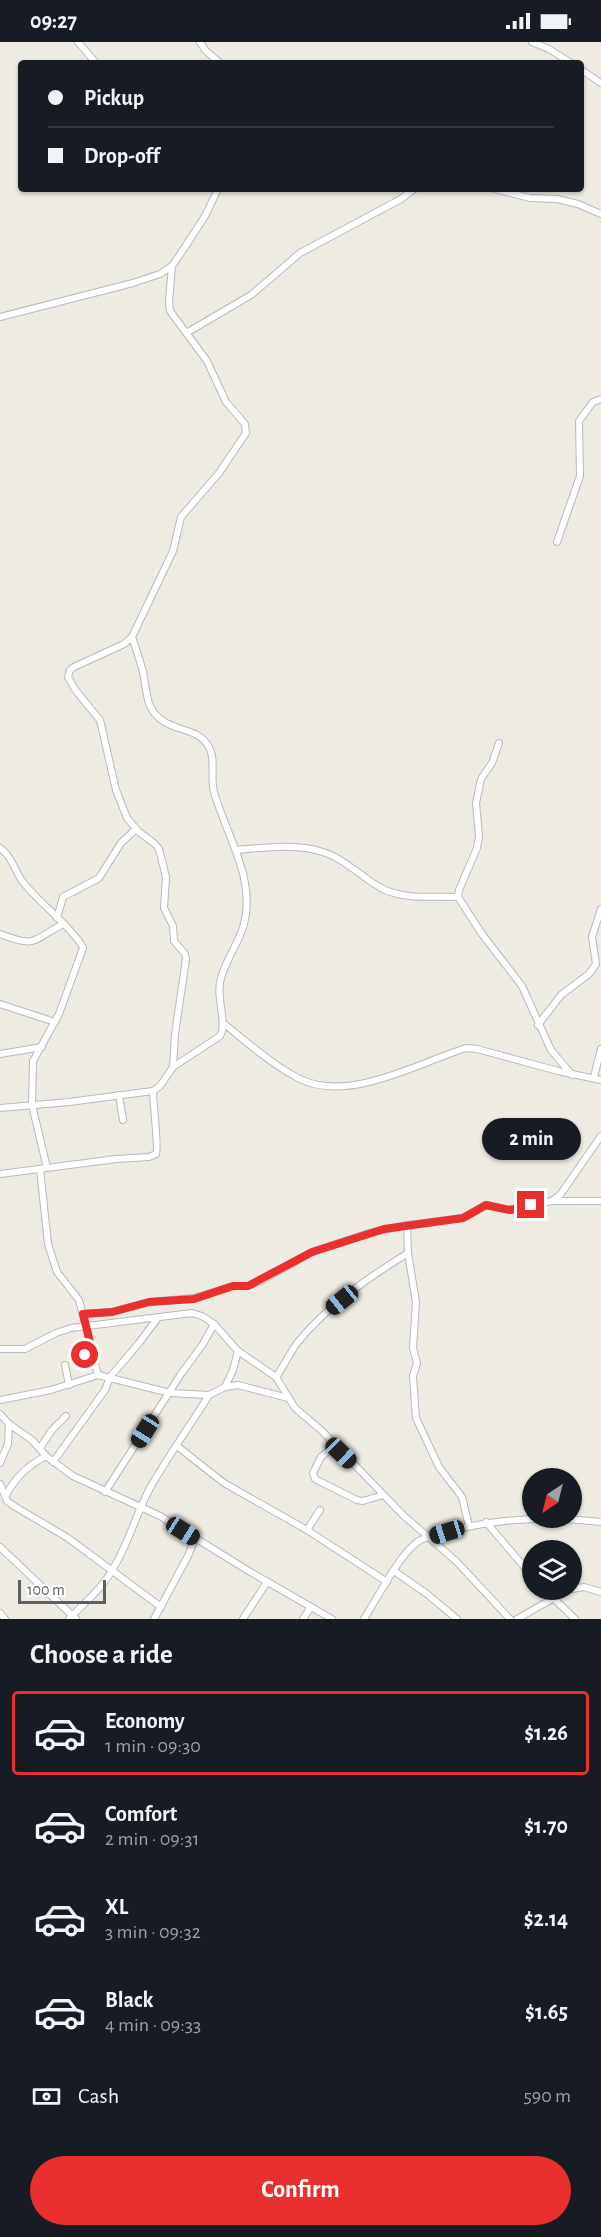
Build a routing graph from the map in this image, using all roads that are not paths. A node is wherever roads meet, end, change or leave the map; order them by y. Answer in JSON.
{"nodes":[{"id":1,"x":78,"y":42,"type":"edge"},
{"id":2,"x":200,"y":42,"type":"edge"},
{"id":3,"x":532,"y":42,"type":"edge"},
{"id":4,"x":93,"y":60,"type":"edge"},
{"id":5,"x":216,"y":60,"type":"edge"},
{"id":6,"x":566,"y":60,"type":"edge"},
{"id":7,"x":584,"y":72,"type":"edge"},
{"id":8,"x":601,"y":83,"type":"edge"},
{"id":9,"x":217,"y":192,"type":"edge"},
{"id":10,"x":410,"y":192,"type":"edge"},
{"id":11,"x":507,"y":192,"type":"edge"},
{"id":12,"x":601,"y":214,"type":"edge"},
{"id":13,"x":172,"y":266,"type":"junction"},
{"id":14,"x":0,"y":317,"type":"edge"},
{"id":15,"x":188,"y":332,"type":"junction"},
{"id":16,"x":601,"y":399,"type":"edge"},
{"id":17,"x":557,"y":542,"type":"dead end"},
{"id":18,"x":132,"y":637,"type":"junction"},
{"id":19,"x":500,"y":743,"type":"dead end"},
{"id":20,"x":136,"y":829,"type":"junction"},
{"id":21,"x":0,"y":848,"type":"edge"},
{"id":22,"x":236,"y":850,"type":"junction"},
{"id":23,"x":458,"y":897,"type":"junction"},
{"id":24,"x":601,"y":909,"type":"edge"},
{"id":25,"x":57,"y":918,"type":"junction"},
{"id":26,"x":63,"y":924,"type":"junction"},
{"id":27,"x":0,"y":934,"type":"edge"},
{"id":28,"x":0,"y":1004,"type":"edge"},
{"id":29,"x":55,"y":1022,"type":"junction"},
{"id":30,"x":222,"y":1022,"type":"junction"},
{"id":31,"x":538,"y":1024,"type":"junction"},
{"id":32,"x":42,"y":1047,"type":"junction"},
{"id":33,"x":601,"y":1049,"type":"edge"},
{"id":34,"x":0,"y":1054,"type":"edge"},
{"id":35,"x":173,"y":1067,"type":"junction"},
{"id":36,"x":572,"y":1075,"type":"junction"},
{"id":37,"x":598,"y":1078,"type":"edge"},
{"id":38,"x":153,"y":1091,"type":"junction"},
{"id":39,"x":119,"y":1095,"type":"junction"},
{"id":40,"x":32,"y":1105,"type":"junction"},
{"id":41,"x":0,"y":1108,"type":"edge"},
{"id":42,"x":123,"y":1120,"type":"dead end"},
{"id":43,"x":601,"y":1136,"type":"edge"},
{"id":44,"x":44,"y":1169,"type":"junction"},
{"id":45,"x":0,"y":1174,"type":"edge"},
{"id":46,"x":552,"y":1201,"type":"junction"},
{"id":47,"x":601,"y":1201,"type":"edge"},
{"id":48,"x":407,"y":1225,"type":"junction"},
{"id":49,"x":408,"y":1253,"type":"junction"},
{"id":50,"x":83,"y":1314,"type":"junction"},
{"id":51,"x":157,"y":1318,"type":"junction"},
{"id":52,"x":214,"y":1323,"type":"junction"},
{"id":53,"x":87,"y":1326,"type":"junction"},
{"id":54,"x":0,"y":1349,"type":"edge"},
{"id":55,"x":238,"y":1351,"type":"junction"},
{"id":56,"x":72,"y":1354,"type":"dead end"},
{"id":57,"x":93,"y":1354,"type":"junction"},
{"id":58,"x":65,"y":1365,"type":"dead end"},
{"id":59,"x":98,"y":1375,"type":"junction"},
{"id":60,"x":110,"y":1377,"type":"junction"},
{"id":61,"x":276,"y":1377,"type":"junction"},
{"id":62,"x":69,"y":1385,"type":"junction"},
{"id":63,"x":225,"y":1387,"type":"junction"},
{"id":64,"x":170,"y":1393,"type":"junction"},
{"id":65,"x":209,"y":1395,"type":"junction"},
{"id":66,"x":288,"y":1398,"type":"junction"},
{"id":67,"x":0,"y":1400,"type":"edge"},
{"id":68,"x":0,"y":1414,"type":"edge"},
{"id":69,"x":66,"y":1416,"type":"dead end"},
{"id":70,"x":9,"y":1424,"type":"junction"},
{"id":71,"x":177,"y":1446,"type":"junction"},
{"id":72,"x":334,"y":1446,"type":"junction"},
{"id":73,"x":40,"y":1448,"type":"junction"},
{"id":74,"x":46,"y":1456,"type":"junction"},
{"id":75,"x":53,"y":1462,"type":"junction"},
{"id":76,"x":0,"y":1463,"type":"edge"},
{"id":77,"x":0,"y":1484,"type":"edge"},
{"id":78,"x":105,"y":1492,"type":"junction"},
{"id":79,"x":6,"y":1495,"type":"junction"},
{"id":80,"x":383,"y":1495,"type":"junction"},
{"id":81,"x":141,"y":1507,"type":"junction"},
{"id":82,"x":320,"y":1510,"type":"dead end"},
{"id":83,"x":486,"y":1522,"type":"junction"},
{"id":84,"x":601,"y":1522,"type":"edge"},
{"id":85,"x":469,"y":1526,"type":"junction"},
{"id":86,"x":307,"y":1530,"type":"junction"},
{"id":87,"x":429,"y":1537,"type":"junction"},
{"id":88,"x":195,"y":1538,"type":"junction"},
{"id":89,"x":0,"y":1547,"type":"edge"},
{"id":90,"x":522,"y":1564,"type":"edge"},
{"id":91,"x":113,"y":1569,"type":"junction"},
{"id":92,"x":394,"y":1571,"type":"junction"},
{"id":93,"x":267,"y":1582,"type":"junction"},
{"id":94,"x":387,"y":1582,"type":"junction"},
{"id":95,"x":582,"y":1587,"type":"edge"},
{"id":96,"x":601,"y":1592,"type":"edge"},
{"id":97,"x":550,"y":1600,"type":"edge"},
{"id":98,"x":555,"y":1600,"type":"edge"},
{"id":99,"x":161,"y":1606,"type":"junction"},
{"id":100,"x":311,"y":1607,"type":"junction"},
{"id":101,"x":0,"y":1613,"type":"edge"},
{"id":102,"x":72,"y":1618,"type":"edge"},
{"id":103,"x":157,"y":1618,"type":"edge"},
{"id":104,"x":5,"y":1619,"type":"edge"},
{"id":105,"x":243,"y":1619,"type":"edge"},
{"id":106,"x":303,"y":1619,"type":"edge"},
{"id":107,"x":332,"y":1619,"type":"edge"},
{"id":108,"x":364,"y":1619,"type":"edge"},
{"id":109,"x":457,"y":1619,"type":"edge"},
{"id":110,"x":510,"y":1619,"type":"edge"},
{"id":111,"x":517,"y":1619,"type":"edge"},
{"id":112,"x":575,"y":1619,"type":"edge"}],
"edges":[{"from":1,"to":4,"type":"street"},
{"from":2,"to":5,"type":"street"},
{"from":3,"to":6,"type":"street"},
{"from":7,"to":8,"type":"street"},
{"from":9,"to":13,"type":"street"},
{"from":10,"to":15,"type":"street"},
{"from":11,"to":12,"type":"street"},
{"from":13,"to":14,"type":"street"},
{"from":13,"to":15,"type":"street"},
{"from":15,"to":18,"type":"street"},
{"from":16,"to":17,"type":"street"},
{"from":18,"to":20,"type":"street"},
{"from":18,"to":22,"type":"street"},
{"from":19,"to":23,"type":"street"},
{"from":20,"to":25,"type":"street"},
{"from":20,"to":35,"type":"street"},
{"from":21,"to":25,"type":"street"},
{"from":22,"to":23,"type":"street"},
{"from":22,"to":30,"type":"street"},
{"from":23,"to":31,"type":"street"},
{"from":24,"to":31,"type":"street"},
{"from":25,"to":26,"type":"street"},
{"from":26,"to":27,"type":"street"},
{"from":26,"to":29,"type":"street"},
{"from":28,"to":29,"type":"street"},
{"from":29,"to":32,"type":"street"},
{"from":30,"to":35,"type":"street"},
{"from":30,"to":36,"type":"street"},
{"from":31,"to":36,"type":"street"},
{"from":32,"to":34,"type":"street"},
{"from":32,"to":40,"type":"street"},
{"from":33,"to":37,"type":"street"},
{"from":35,"to":38,"type":"street"},
{"from":36,"to":37,"type":"street"},
{"from":38,"to":39,"type":"street"},
{"from":38,"to":44,"type":"street"},
{"from":39,"to":40,"type":"street"},
{"from":39,"to":42,"type":"street"},
{"from":40,"to":41,"type":"street"},
{"from":40,"to":44,"type":"street"},
{"from":43,"to":46,"type":"street"},
{"from":44,"to":45,"type":"street"},
{"from":44,"to":50,"type":"street"},
{"from":46,"to":47,"type":"street"},
{"from":46,"to":48,"type":"street"},
{"from":48,"to":49,"type":"street"},
{"from":48,"to":50,"type":"street"},
{"from":49,"to":61,"type":"street"},
{"from":49,"to":85,"type":"street"},
{"from":50,"to":53,"type":"street"},
{"from":51,"to":52,"type":"street"},
{"from":51,"to":53,"type":"street"},
{"from":51,"to":60,"type":"street"},
{"from":52,"to":55,"type":"street"},
{"from":52,"to":64,"type":"street"},
{"from":53,"to":54,"type":"street"},
{"from":53,"to":57,"type":"street"},
{"from":55,"to":61,"type":"street"},
{"from":55,"to":63,"type":"street"},
{"from":56,"to":57,"type":"street"},
{"from":57,"to":59,"type":"street"},
{"from":58,"to":62,"type":"street"},
{"from":59,"to":60,"type":"street"},
{"from":59,"to":62,"type":"street"},
{"from":60,"to":64,"type":"street"},
{"from":60,"to":75,"type":"street"},
{"from":61,"to":66,"type":"street"},
{"from":62,"to":67,"type":"street"},
{"from":63,"to":65,"type":"street"},
{"from":63,"to":66,"type":"street"},
{"from":64,"to":65,"type":"street"},
{"from":64,"to":78,"type":"street"},
{"from":65,"to":71,"type":"street"},
{"from":66,"to":72,"type":"street"},
{"from":68,"to":70,"type":"street"},
{"from":69,"to":73,"type":"street"},
{"from":70,"to":73,"type":"street"},
{"from":70,"to":76,"type":"street"},
{"from":71,"to":81,"type":"street"},
{"from":71,"to":86,"type":"street"},
{"from":72,"to":80,"type":"street"},
{"from":72,"to":80,"type":"street"},
{"from":73,"to":74,"type":"street"},
{"from":74,"to":75,"type":"street"},
{"from":74,"to":79,"type":"street"},
{"from":75,"to":78,"type":"street"},
{"from":77,"to":79,"type":"street"},
{"from":78,"to":81,"type":"street"},
{"from":79,"to":91,"type":"street"},
{"from":80,"to":87,"type":"street"},
{"from":81,"to":88,"type":"street"},
{"from":81,"to":91,"type":"street"},
{"from":82,"to":86,"type":"street"},
{"from":83,"to":84,"type":"street"},
{"from":83,"to":85,"type":"street"},
{"from":83,"to":90,"type":"street"},
{"from":85,"to":87,"type":"street"},
{"from":86,"to":94,"type":"street"},
{"from":87,"to":92,"type":"street"},
{"from":87,"to":110,"type":"street"},
{"from":88,"to":93,"type":"street"},
{"from":88,"to":99,"type":"street"},
{"from":89,"to":102,"type":"street"},
{"from":91,"to":99,"type":"street"},
{"from":91,"to":102,"type":"street"},
{"from":92,"to":94,"type":"street"},
{"from":92,"to":109,"type":"street"},
{"from":93,"to":100,"type":"street"},
{"from":93,"to":105,"type":"street"},
{"from":94,"to":108,"type":"street"},
{"from":95,"to":96,"type":"street"},
{"from":97,"to":111,"type":"street"},
{"from":98,"to":112,"type":"street"},
{"from":99,"to":103,"type":"street"},
{"from":100,"to":106,"type":"street"},
{"from":100,"to":107,"type":"street"},
{"from":101,"to":104,"type":"street"}]}
